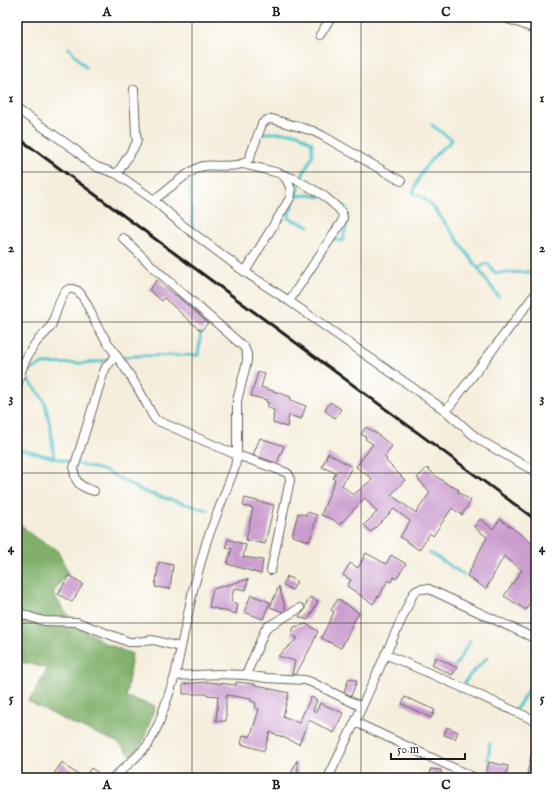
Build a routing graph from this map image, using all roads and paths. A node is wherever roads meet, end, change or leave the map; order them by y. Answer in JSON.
{"nodes":[{"id":1,"x":331,"y":17,"type":"edge"},
{"id":2,"x":503,"y":17,"type":"edge"},
{"id":3,"x":536,"y":29,"type":"edge"},
{"id":4,"x":320,"y":35,"type":"dead end"},
{"id":5,"x":134,"y":88,"type":"dead end"},
{"id":6,"x":17,"y":109,"type":"edge"},
{"id":7,"x":243,"y":164,"type":"junction"},
{"id":8,"x":117,"y":174,"type":"junction"},
{"id":9,"x":284,"y":176,"type":"junction"},
{"id":10,"x":401,"y":181,"type":"dead end"},
{"id":11,"x":154,"y":200,"type":"junction"},
{"id":12,"x":123,"y":238,"type":"dead end"},
{"id":13,"x":246,"y":272,"type":"junction"},
{"id":14,"x":536,"y":293,"type":"edge"},
{"id":15,"x":289,"y":301,"type":"junction"},
{"id":16,"x":116,"y":356,"type":"junction"},
{"id":17,"x":17,"y":386,"type":"edge"},
{"id":18,"x":446,"y":411,"type":"junction"},
{"id":19,"x":237,"y":456,"type":"junction"},
{"id":20,"x":536,"y":472,"type":"edge"},
{"id":21,"x":94,"y":491,"type":"dead end"},
{"id":22,"x":271,"y":570,"type":"dead end"},
{"id":23,"x":300,"y":608,"type":"dead end"},
{"id":24,"x":17,"y":612,"type":"edge"},
{"id":25,"x":536,"y":639,"type":"edge"},
{"id":26,"x":180,"y":647,"type":"junction"},
{"id":27,"x":385,"y":654,"type":"junction"},
{"id":28,"x":246,"y":675,"type":"junction"},
{"id":29,"x":174,"y":676,"type":"junction"},
{"id":30,"x":362,"y":707,"type":"junction"},
{"id":31,"x":536,"y":721,"type":"edge"},
{"id":32,"x":355,"y":722,"type":"junction"},
{"id":33,"x":113,"y":778,"type":"edge"},
{"id":34,"x":328,"y":778,"type":"edge"},
{"id":35,"x":475,"y":778,"type":"edge"}],
"edges":[{"from":1,"to":4,"type":"street"},
{"from":2,"to":3,"type":"street"},
{"from":5,"to":8,"type":"street"},
{"from":6,"to":8,"type":"street"},
{"from":7,"to":9,"type":"street"},
{"from":7,"to":10,"type":"street"},
{"from":7,"to":11,"type":"street"},
{"from":8,"to":11,"type":"street"},
{"from":9,"to":13,"type":"street"},
{"from":9,"to":15,"type":"street"},
{"from":11,"to":13,"type":"street"},
{"from":12,"to":19,"type":"street"},
{"from":13,"to":15,"type":"street"},
{"from":14,"to":18,"type":"street"},
{"from":15,"to":18,"type":"street"},
{"from":16,"to":17,"type":"street"},
{"from":16,"to":19,"type":"street"},
{"from":16,"to":21,"type":"street"},
{"from":18,"to":20,"type":"street"},
{"from":19,"to":22,"type":"street"},
{"from":19,"to":26,"type":"street"},
{"from":23,"to":28,"type":"street"},
{"from":24,"to":26,"type":"street"},
{"from":25,"to":27,"type":"street"},
{"from":26,"to":29,"type":"street"},
{"from":27,"to":30,"type":"street"},
{"from":27,"to":31,"type":"street"},
{"from":28,"to":29,"type":"street"},
{"from":28,"to":30,"type":"street"},
{"from":29,"to":33,"type":"street"},
{"from":30,"to":32,"type":"street"},
{"from":32,"to":34,"type":"street"},
{"from":32,"to":35,"type":"street"}]}
